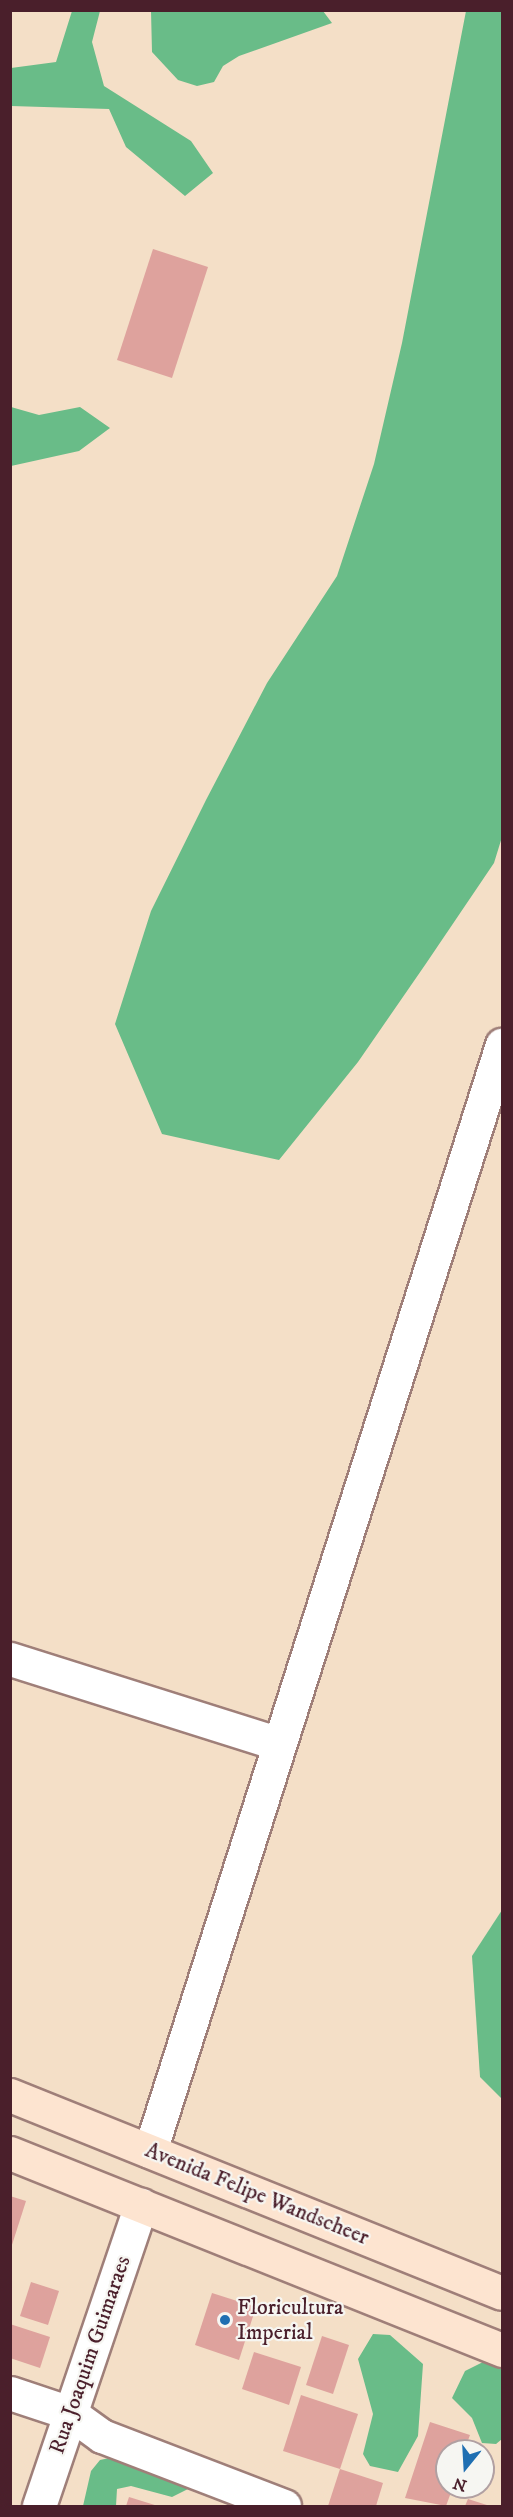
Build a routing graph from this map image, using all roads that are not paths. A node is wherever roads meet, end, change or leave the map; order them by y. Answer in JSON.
{"nodes":[{"id":1,"x":502,"y":1045,"type":"edge"},
{"id":2,"x":10,"y":1659,"type":"edge"},
{"id":3,"x":279,"y":1744,"type":"junction"},
{"id":4,"x":10,"y":2096,"type":"edge"},
{"id":5,"x":150,"y":2151,"type":"junction"},
{"id":6,"x":10,"y":2153,"type":"edge"},
{"id":7,"x":141,"y":2205,"type":"junction"},
{"id":8,"x":502,"y":2293,"type":"edge"},
{"id":9,"x":502,"y":2350,"type":"edge"},
{"id":10,"x":10,"y":2392,"type":"edge"},
{"id":11,"x":70,"y":2414,"type":"junction"},
{"id":12,"x":39,"y":2506,"type":"edge"},
{"id":13,"x":285,"y":2506,"type":"edge"}],
"edges":[{"from":1,"to":3,"type":"street"},
{"from":2,"to":3,"type":"street"},
{"from":3,"to":5,"type":"street"},
{"from":4,"to":5,"type":"main road","name":"Avenida Felipe Wandscheer"},
{"from":5,"to":8,"type":"main road","name":"Avenida Felipe Wandscheer"},
{"from":6,"to":7,"type":"main road"},
{"from":7,"to":9,"type":"main road"},
{"from":7,"to":11,"type":"street","name":"Rua Joaquim Guimaraes"},
{"from":10,"to":11,"type":"street"},
{"from":11,"to":12,"type":"street","name":"Rua Joaquim Guimaraes"},
{"from":11,"to":13,"type":"street"}]}
